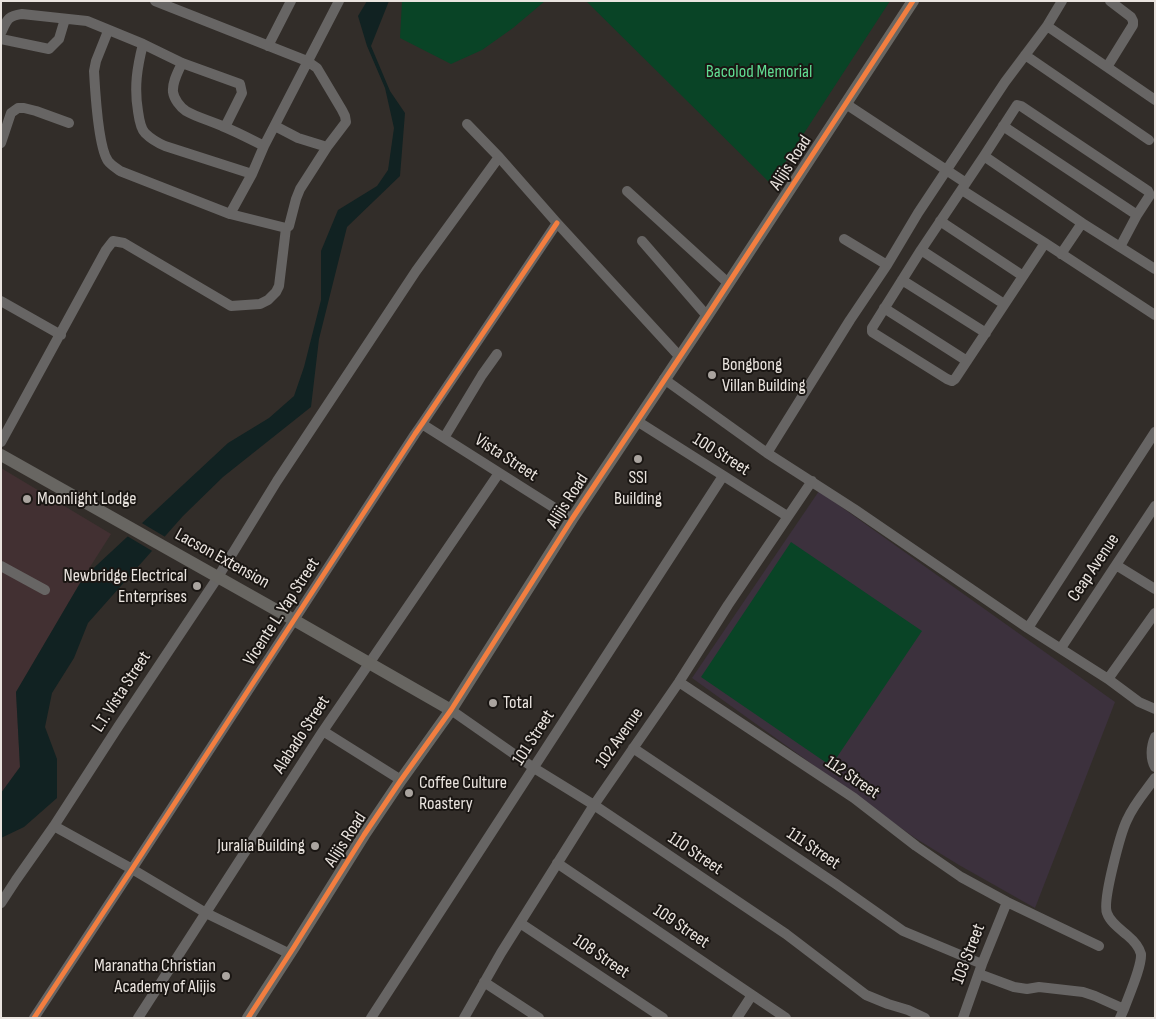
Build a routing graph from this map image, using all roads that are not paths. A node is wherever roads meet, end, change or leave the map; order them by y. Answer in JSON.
{"nodes":[{"id":1,"x":155,"y":1,"type":"edge"},
{"id":2,"x":291,"y":1,"type":"edge"},
{"id":3,"x":340,"y":1,"type":"edge"},
{"id":4,"x":913,"y":1,"type":"edge"},
{"id":5,"x":1062,"y":1,"type":"edge"},
{"id":6,"x":1110,"y":1,"type":"edge"},
{"id":7,"x":66,"y":19,"type":"junction"},
{"id":8,"x":1047,"y":26,"type":"junction"},
{"id":9,"x":108,"y":30,"type":"junction"},
{"id":10,"x":1,"y":33,"type":"edge"},
{"id":11,"x":1,"y":39,"type":"edge"},
{"id":12,"x":143,"y":44,"type":"junction"},
{"id":13,"x":268,"y":46,"type":"junction"},
{"id":14,"x":1025,"y":55,"type":"junction"},
{"id":15,"x":307,"y":61,"type":"junction"},
{"id":16,"x":182,"y":63,"type":"junction"},
{"id":17,"x":1107,"y":67,"type":"junction"},
{"id":18,"x":1155,"y":100,"type":"edge"},
{"id":19,"x":846,"y":104,"type":"junction"},
{"id":20,"x":69,"y":123,"type":"dead end"},
{"id":21,"x":467,"y":124,"type":"dead end"},
{"id":22,"x":275,"y":126,"type":"junction"},
{"id":23,"x":1003,"y":126,"type":"junction"},
{"id":24,"x":225,"y":127,"type":"junction"},
{"id":25,"x":1149,"y":140,"type":"dead end"},
{"id":26,"x":1,"y":143,"type":"edge"},
{"id":27,"x":264,"y":146,"type":"junction"},
{"id":28,"x":327,"y":147,"type":"junction"},
{"id":29,"x":984,"y":156,"type":"junction"},
{"id":30,"x":499,"y":157,"type":"junction"},
{"id":31,"x":947,"y":171,"type":"junction"},
{"id":32,"x":252,"y":174,"type":"junction"},
{"id":33,"x":964,"y":186,"type":"junction"},
{"id":34,"x":628,"y":191,"type":"dead end"},
{"id":35,"x":230,"y":214,"type":"junction"},
{"id":36,"x":1137,"y":215,"type":"junction"},
{"id":37,"x":940,"y":221,"type":"junction"},
{"id":38,"x":1082,"y":222,"type":"junction"},
{"id":39,"x":557,"y":223,"type":"junction"},
{"id":40,"x":286,"y":228,"type":"junction"},
{"id":41,"x":844,"y":239,"type":"dead end"},
{"id":42,"x":642,"y":241,"type":"dead end"},
{"id":43,"x":1045,"y":242,"type":"junction"},
{"id":44,"x":1120,"y":247,"type":"junction"},
{"id":45,"x":921,"y":250,"type":"junction"},
{"id":46,"x":1062,"y":254,"type":"junction"},
{"id":47,"x":887,"y":265,"type":"junction"},
{"id":48,"x":1155,"y":269,"type":"edge"},
{"id":49,"x":1023,"y":276,"type":"junction"},
{"id":50,"x":902,"y":280,"type":"junction"},
{"id":51,"x":728,"y":283,"type":"junction"},
{"id":52,"x":1,"y":301,"type":"edge"},
{"id":53,"x":1004,"y":304,"type":"junction"},
{"id":54,"x":884,"y":308,"type":"junction"},
{"id":55,"x":1155,"y":315,"type":"edge"},
{"id":56,"x":707,"y":316,"type":"junction"},
{"id":57,"x":986,"y":333,"type":"junction"},
{"id":58,"x":61,"y":335,"type":"junction"},
{"id":59,"x":497,"y":354,"type":"dead end"},
{"id":60,"x":680,"y":356,"type":"junction"},
{"id":61,"x":967,"y":361,"type":"junction"},
{"id":62,"x":664,"y":380,"type":"junction"},
{"id":63,"x":637,"y":421,"type":"junction"},
{"id":64,"x":422,"y":424,"type":"junction"},
{"id":65,"x":1155,"y":432,"type":"edge"},
{"id":66,"x":444,"y":438,"type":"junction"},
{"id":67,"x":1,"y":442,"type":"edge"},
{"id":68,"x":767,"y":453,"type":"junction"},
{"id":69,"x":1,"y":455,"type":"edge"},
{"id":70,"x":499,"y":473,"type":"junction"},
{"id":71,"x":723,"y":476,"type":"junction"},
{"id":72,"x":812,"y":481,"type":"junction"},
{"id":73,"x":1155,"y":506,"type":"edge"},
{"id":74,"x":787,"y":516,"type":"junction"},
{"id":75,"x":572,"y":519,"type":"junction"},
{"id":76,"x":1116,"y":565,"type":"junction"},
{"id":77,"x":1,"y":566,"type":"edge"},
{"id":78,"x":218,"y":577,"type":"junction"},
{"id":79,"x":1155,"y":589,"type":"edge"},
{"id":80,"x":45,"y":590,"type":"dead end"},
{"id":81,"x":1155,"y":613,"type":"edge"},
{"id":82,"x":294,"y":620,"type":"junction"},
{"id":83,"x":1028,"y":628,"type":"junction"},
{"id":84,"x":1061,"y":648,"type":"junction"},
{"id":85,"x":369,"y":664,"type":"junction"},
{"id":86,"x":1108,"y":679,"type":"junction"},
{"id":87,"x":679,"y":682,"type":"junction"},
{"id":88,"x":1155,"y":709,"type":"edge"},
{"id":89,"x":450,"y":710,"type":"junction"},
{"id":90,"x":323,"y":731,"type":"junction"},
{"id":91,"x":1155,"y":737,"type":"edge"},
{"id":92,"x":633,"y":748,"type":"junction"},
{"id":93,"x":1155,"y":767,"type":"edge"},
{"id":94,"x":534,"y":768,"type":"junction"},
{"id":95,"x":1155,"y":778,"type":"edge"},
{"id":96,"x":401,"y":780,"type":"junction"},
{"id":97,"x":594,"y":805,"type":"junction"},
{"id":98,"x":54,"y":826,"type":"junction"},
{"id":99,"x":557,"y":863,"type":"junction"},
{"id":100,"x":132,"y":869,"type":"junction"},
{"id":101,"x":1007,"y":902,"type":"junction"},
{"id":102,"x":1,"y":903,"type":"edge"},
{"id":103,"x":206,"y":913,"type":"junction"},
{"id":104,"x":520,"y":922,"type":"junction"},
{"id":105,"x":1099,"y":946,"type":"dead end"},
{"id":106,"x":290,"y":954,"type":"junction"},
{"id":107,"x":980,"y":969,"type":"junction"},
{"id":108,"x":484,"y":982,"type":"junction"},
{"id":109,"x":752,"y":995,"type":"junction"},
{"id":110,"x":1122,"y":1013,"type":"edge"},
{"id":111,"x":34,"y":1018,"type":"edge"},
{"id":112,"x":138,"y":1018,"type":"edge"},
{"id":113,"x":248,"y":1018,"type":"edge"},
{"id":114,"x":371,"y":1018,"type":"edge"},
{"id":115,"x":464,"y":1018,"type":"edge"},
{"id":116,"x":539,"y":1018,"type":"edge"},
{"id":117,"x":663,"y":1018,"type":"edge"},
{"id":118,"x":737,"y":1018,"type":"edge"},
{"id":119,"x":786,"y":1018,"type":"edge"},
{"id":120,"x":925,"y":1018,"type":"edge"},
{"id":121,"x":963,"y":1018,"type":"edge"}],
"edges":[{"from":1,"to":13,"type":"street"},
{"from":2,"to":13,"type":"street"},
{"from":3,"to":15,"type":"street"},
{"from":4,"to":19,"type":"main road","name":"Alijis Road"},
{"from":5,"to":8,"type":"street"},
{"from":6,"to":17,"type":"street"},
{"from":7,"to":9,"type":"street"},
{"from":7,"to":10,"type":"street"},
{"from":7,"to":11,"type":"street"},
{"from":8,"to":14,"type":"street"},
{"from":8,"to":17,"type":"street"},
{"from":9,"to":12,"type":"street"},
{"from":9,"to":35,"type":"street"},
{"from":12,"to":16,"type":"street"},
{"from":12,"to":32,"type":"street"},
{"from":13,"to":15,"type":"street"},
{"from":14,"to":25,"type":"street"},
{"from":14,"to":31,"type":"street"},
{"from":15,"to":22,"type":"street"},
{"from":15,"to":28,"type":"street"},
{"from":16,"to":24,"type":"street"},
{"from":16,"to":24,"type":"street"},
{"from":17,"to":18,"type":"street"},
{"from":19,"to":31,"type":"street"},
{"from":19,"to":51,"type":"main road","name":"Alijis Road"},
{"from":20,"to":26,"type":"street"},
{"from":21,"to":30,"type":"street"},
{"from":22,"to":27,"type":"street"},
{"from":22,"to":28,"type":"street"},
{"from":23,"to":29,"type":"street"},
{"from":23,"to":36,"type":"street"},
{"from":23,"to":36,"type":"street"},
{"from":24,"to":27,"type":"street"},
{"from":27,"to":32,"type":"street"},
{"from":28,"to":40,"type":"street"},
{"from":29,"to":33,"type":"street"},
{"from":29,"to":38,"type":"street"},
{"from":30,"to":39,"type":"street"},
{"from":30,"to":78,"type":"street","name":"L.T. Vista Street"},
{"from":31,"to":33,"type":"street"},
{"from":31,"to":47,"type":"street"},
{"from":32,"to":35,"type":"street"},
{"from":33,"to":37,"type":"street"},
{"from":33,"to":43,"type":"street"},
{"from":34,"to":51,"type":"street"},
{"from":35,"to":40,"type":"street"},
{"from":36,"to":44,"type":"street"},
{"from":37,"to":45,"type":"street"},
{"from":37,"to":49,"type":"street"},
{"from":38,"to":44,"type":"street"},
{"from":38,"to":46,"type":"street"},
{"from":39,"to":60,"type":"street"},
{"from":39,"to":64,"type":"street","name":"Vicente L. Yap Street"},
{"from":40,"to":58,"type":"street"},
{"from":41,"to":47,"type":"street"},
{"from":42,"to":56,"type":"street"},
{"from":43,"to":46,"type":"street"},
{"from":43,"to":49,"type":"street"},
{"from":44,"to":48,"type":"street"},
{"from":45,"to":50,"type":"street"},
{"from":45,"to":53,"type":"street"},
{"from":46,"to":55,"type":"street"},
{"from":47,"to":68,"type":"street"},
{"from":49,"to":53,"type":"street"},
{"from":50,"to":54,"type":"street"},
{"from":50,"to":57,"type":"street"},
{"from":51,"to":56,"type":"main road","name":"Alijis Road"},
{"from":52,"to":58,"type":"street"},
{"from":53,"to":57,"type":"street"},
{"from":54,"to":61,"type":"street"},
{"from":54,"to":61,"type":"street"},
{"from":56,"to":60,"type":"main road","name":"Alijis Road"},
{"from":57,"to":61,"type":"street"},
{"from":58,"to":67,"type":"street"},
{"from":59,"to":66,"type":"street"},
{"from":60,"to":62,"type":"main road","name":"Alijis Road"},
{"from":62,"to":63,"type":"main road","name":"Alijis Road"},
{"from":62,"to":68,"type":"street"},
{"from":63,"to":71,"type":"street","name":"100 Street"},
{"from":63,"to":75,"type":"main road","name":"Alijis Road"},
{"from":64,"to":66,"type":"street","name":"Vista Street"},
{"from":64,"to":82,"type":"street","name":"Vicente L. Yap Street"},
{"from":65,"to":83,"type":"street"},
{"from":66,"to":70,"type":"street","name":"Vista Street"},
{"from":68,"to":72,"type":"street"},
{"from":69,"to":78,"type":"main road","name":"Lacson Extension"},
{"from":70,"to":75,"type":"street","name":"Vista Street"},
{"from":70,"to":85,"type":"street","name":"Alabado Street"},
{"from":71,"to":74,"type":"street","name":"100 Street"},
{"from":71,"to":94,"type":"street","name":"101 Street"},
{"from":72,"to":74,"type":"street","name":"102 Avenue"},
{"from":72,"to":83,"type":"street"},
{"from":73,"to":76,"type":"street","name":"Ceap Avenue"},
{"from":74,"to":87,"type":"street","name":"102 Avenue"},
{"from":75,"to":89,"type":"main road","name":"Alijis Road"},
{"from":76,"to":79,"type":"street"},
{"from":76,"to":84,"type":"street","name":"Ceap Avenue"},
{"from":77,"to":80,"type":"street"},
{"from":78,"to":82,"type":"main road","name":"Lacson Extension"},
{"from":78,"to":98,"type":"street","name":"L.T. Vista Street"},
{"from":81,"to":86,"type":"street"},
{"from":82,"to":85,"type":"main road","name":"Lacson Extension"},
{"from":82,"to":100,"type":"street","name":"Vicente L. Yap Street"},
{"from":83,"to":84,"type":"street"},
{"from":84,"to":86,"type":"street"},
{"from":85,"to":89,"type":"main road","name":"Lacson Extension"},
{"from":85,"to":90,"type":"street","name":"Alabado Street"},
{"from":86,"to":88,"type":"street"},
{"from":87,"to":92,"type":"street","name":"102 Avenue"},
{"from":87,"to":101,"type":"street","name":"112 Street"},
{"from":89,"to":94,"type":"street","name":"110 Street"},
{"from":89,"to":96,"type":"main road","name":"Alijis Road"},
{"from":90,"to":96,"type":"street"},
{"from":90,"to":103,"type":"street","name":"Alabado Street"},
{"from":91,"to":93,"type":"street"},
{"from":92,"to":97,"type":"street","name":"102 Avenue"},
{"from":92,"to":107,"type":"street","name":"111 Street"},
{"from":94,"to":97,"type":"street","name":"110 Street"},
{"from":94,"to":114,"type":"street","name":"101 Street"},
{"from":95,"to":110,"type":"street"},
{"from":96,"to":106,"type":"main road","name":"Alijis Road"},
{"from":97,"to":99,"type":"street","name":"102 Avenue"},
{"from":97,"to":120,"type":"street","name":"110 Street"},
{"from":98,"to":100,"type":"street"},
{"from":98,"to":102,"type":"street","name":"L.T. Vista Street"},
{"from":99,"to":104,"type":"street","name":"102 Avenue"},
{"from":99,"to":109,"type":"street","name":"109 Street"},
{"from":100,"to":103,"type":"street"},
{"from":100,"to":111,"type":"street","name":"Vicente L. Yap Street"},
{"from":101,"to":105,"type":"street","name":"112 Street"},
{"from":101,"to":107,"type":"street","name":"103 Street"},
{"from":103,"to":106,"type":"street"},
{"from":103,"to":112,"type":"street","name":"Alabado Street"},
{"from":104,"to":108,"type":"street","name":"102 Avenue"},
{"from":104,"to":117,"type":"street","name":"108 Street"},
{"from":106,"to":113,"type":"main road","name":"Alijis Road"},
{"from":107,"to":110,"type":"street","name":"111 Street"},
{"from":107,"to":121,"type":"street","name":"103 Street"},
{"from":108,"to":115,"type":"street","name":"102 Avenue"},
{"from":108,"to":116,"type":"street"},
{"from":109,"to":118,"type":"street"},
{"from":109,"to":119,"type":"street","name":"109 Street"}]}
